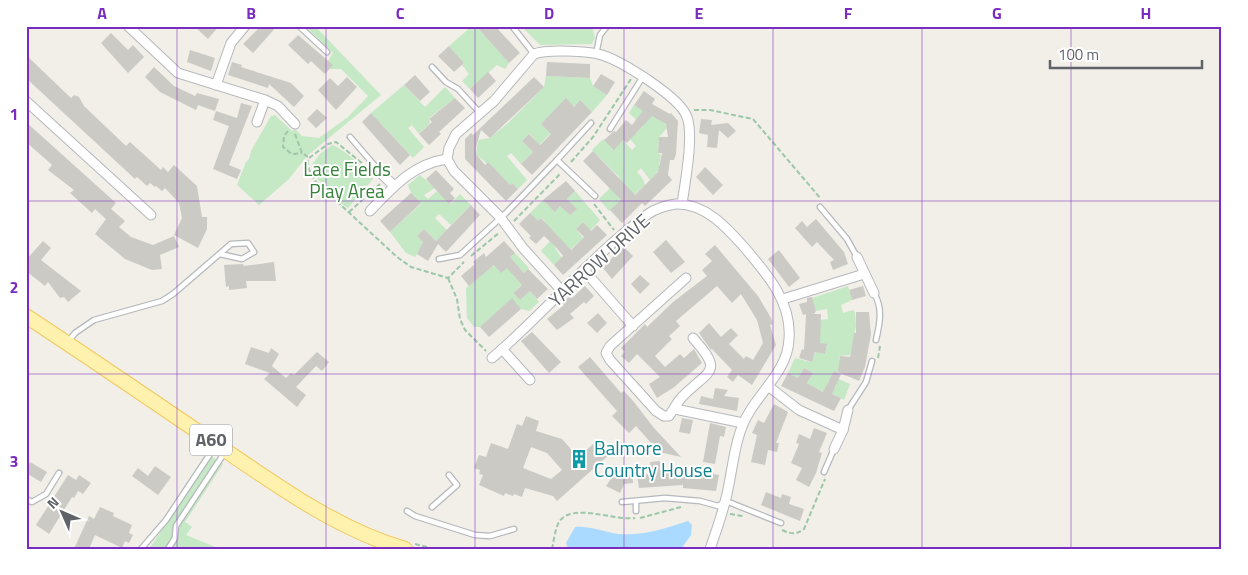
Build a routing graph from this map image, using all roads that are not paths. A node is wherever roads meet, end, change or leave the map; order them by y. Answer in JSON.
{"nodes":[{"id":1,"x":128,"y":26,"type":"edge"},
{"id":2,"x":245,"y":26,"type":"edge"},
{"id":3,"x":299,"y":26,"type":"edge"},
{"id":4,"x":512,"y":26,"type":"edge"},
{"id":5,"x":598,"y":26,"type":"edge"},
{"id":6,"x":605,"y":28,"type":"edge"},
{"id":7,"x":327,"y":52,"type":"dead end"},
{"id":8,"x":534,"y":54,"type":"junction"},
{"id":9,"x":596,"y":54,"type":"junction"},
{"id":10,"x":432,"y":67,"type":"dead end"},
{"id":11,"x":642,"y":78,"type":"junction"},
{"id":12,"x":216,"y":85,"type":"junction"},
{"id":13,"x":265,"y":100,"type":"junction"},
{"id":14,"x":26,"y":102,"type":"edge"},
{"id":15,"x":480,"y":113,"type":"junction"},
{"id":16,"x":257,"y":122,"type":"dead end"},
{"id":17,"x":590,"y":123,"type":"dead end"},
{"id":18,"x":292,"y":127,"type":"road end"},
{"id":19,"x":610,"y":128,"type":"dead end"},
{"id":20,"x":350,"y":138,"type":"dead end"},
{"id":21,"x":357,"y":145,"type":"junction"},
{"id":22,"x":352,"y":149,"type":"dead end"},
{"id":23,"x":447,"y":158,"type":"junction"},
{"id":24,"x":557,"y":160,"type":"junction"},
{"id":25,"x":382,"y":178,"type":"joint"},
{"id":26,"x":394,"y":186,"type":"junction"},
{"id":27,"x":592,"y":198,"type":"road end"},
{"id":28,"x":682,"y":204,"type":"junction"},
{"id":29,"x":820,"y":207,"type":"dead end"},
{"id":30,"x":370,"y":211,"type":"dead end"},
{"id":31,"x":151,"y":215,"type":"dead end"},
{"id":32,"x":500,"y":216,"type":"junction"},
{"id":33,"x":734,"y":221,"type":"dead end"},
{"id":34,"x":727,"y":228,"type":"junction"},
{"id":35,"x":220,"y":254,"type":"junction"},
{"id":36,"x":857,"y":257,"type":"joint"},
{"id":37,"x":439,"y":259,"type":"dead end"},
{"id":38,"x":584,"y":270,"type":"junction"},
{"id":39,"x":864,"y":274,"type":"junction"},
{"id":40,"x":686,"y":278,"type":"dead end"},
{"id":41,"x":562,"y":291,"type":"junction"},
{"id":42,"x":874,"y":293,"type":"joint"},
{"id":43,"x":783,"y":299,"type":"junction"},
{"id":44,"x":26,"y":316,"type":"edge"},
{"id":45,"x":633,"y":326,"type":"junction"},
{"id":46,"x":692,"y":338,"type":"dead end"},
{"id":47,"x":876,"y":340,"type":"dead end"},
{"id":48,"x":67,"y":344,"type":"junction"},
{"id":49,"x":502,"y":349,"type":"junction"},
{"id":50,"x":490,"y":355,"type":"road end"},
{"id":51,"x":872,"y":361,"type":"dead end"},
{"id":52,"x":530,"y":380,"type":"dead end"},
{"id":53,"x":768,"y":386,"type":"junction"},
{"id":54,"x":675,"y":409,"type":"junction"},
{"id":55,"x":848,"y":410,"type":"joint"},
{"id":56,"x":743,"y":423,"type":"junction"},
{"id":57,"x":843,"y":430,"type":"junction"},
{"id":58,"x":221,"y":447,"type":"junction"},
{"id":59,"x":834,"y":449,"type":"joint"},
{"id":60,"x":59,"y":473,"type":"dead end"},
{"id":61,"x":825,"y":474,"type":"road end"},
{"id":62,"x":449,"y":475,"type":"dead end"},
{"id":63,"x":26,"y":500,"type":"edge"},
{"id":64,"x":726,"y":501,"type":"junction"},
{"id":65,"x":622,"y":502,"type":"dead end"},
{"id":66,"x":636,"y":502,"type":"junction"},
{"id":67,"x":432,"y":506,"type":"dead end"},
{"id":68,"x":407,"y":511,"type":"dead end"},
{"id":69,"x":636,"y":511,"type":"dead end"},
{"id":70,"x":781,"y":523,"type":"dead end"},
{"id":71,"x":514,"y":529,"type":"dead end"},
{"id":72,"x":141,"y":549,"type":"edge"},
{"id":73,"x":168,"y":549,"type":"edge"},
{"id":74,"x":405,"y":549,"type":"edge"},
{"id":75,"x":710,"y":549,"type":"edge"}],
"edges":[{"from":1,"to":12,"type":"street"},
{"from":2,"to":12,"type":"street"},
{"from":3,"to":7,"type":"lane"},
{"from":4,"to":8,"type":"lane"},
{"from":5,"to":6,"type":"lane"},
{"from":6,"to":9,"type":"lane"},
{"from":8,"to":9,"type":"street"},
{"from":8,"to":15,"type":"street"},
{"from":9,"to":11,"type":"street"},
{"from":10,"to":15,"type":"lane"},
{"from":11,"to":19,"type":"lane"},
{"from":11,"to":28,"type":"street"},
{"from":12,"to":13,"type":"street"},
{"from":13,"to":16,"type":"street"},
{"from":13,"to":18,"type":"street"},
{"from":14,"to":31,"type":"street"},
{"from":15,"to":23,"type":"street"},
{"from":17,"to":24,"type":"lane"},
{"from":20,"to":21,"type":"lane"},
{"from":21,"to":22,"type":"lane"},
{"from":21,"to":25,"type":"lane"},
{"from":23,"to":26,"type":"street"},
{"from":23,"to":32,"type":"street"},
{"from":24,"to":27,"type":"lane"},
{"from":24,"to":32,"type":"lane"},
{"from":25,"to":26,"type":"street"},
{"from":26,"to":30,"type":"street"},
{"from":28,"to":34,"type":"street"},
{"from":28,"to":38,"type":"street","name":"YARROW DRIVE"},
{"from":29,"to":36,"type":"lane"},
{"from":32,"to":37,"type":"lane"},
{"from":32,"to":41,"type":"street"},
{"from":33,"to":34,"type":"street"},
{"from":34,"to":43,"type":"street"},
{"from":35,"to":35,"type":"lane"},
{"from":35,"to":48,"type":"lane"},
{"from":36,"to":39,"type":"street"},
{"from":38,"to":41,"type":"street","name":"YARROW DRIVE"},
{"from":38,"to":45,"type":"street"},
{"from":39,"to":42,"type":"street"},
{"from":39,"to":43,"type":"street"},
{"from":40,"to":45,"type":"street"},
{"from":41,"to":49,"type":"street","name":"YARROW DRIVE"},
{"from":42,"to":47,"type":"lane"},
{"from":43,"to":53,"type":"street"},
{"from":44,"to":48,"type":"main road","number":"A60"},
{"from":45,"to":54,"type":"street"},
{"from":46,"to":54,"type":"street"},
{"from":48,"to":58,"type":"main road","number":"A60"},
{"from":49,"to":50,"type":"street","name":"YARROW DRIVE"},
{"from":49,"to":52,"type":"street"},
{"from":51,"to":55,"type":"lane"},
{"from":53,"to":56,"type":"street"},
{"from":53,"to":57,"type":"street"},
{"from":54,"to":56,"type":"street"},
{"from":55,"to":57,"type":"street"},
{"from":56,"to":64,"type":"street"},
{"from":57,"to":59,"type":"street"},
{"from":58,"to":72,"type":"lane"},
{"from":58,"to":73,"type":"lane"},
{"from":58,"to":74,"type":"main road","number":"A60"},
{"from":59,"to":61,"type":"lane"},
{"from":60,"to":63,"type":"lane"},
{"from":62,"to":67,"type":"lane"},
{"from":64,"to":66,"type":"lane"},
{"from":64,"to":70,"type":"lane"},
{"from":64,"to":75,"type":"street"},
{"from":65,"to":66,"type":"lane"},
{"from":66,"to":69,"type":"lane"},
{"from":68,"to":71,"type":"lane"}]}
